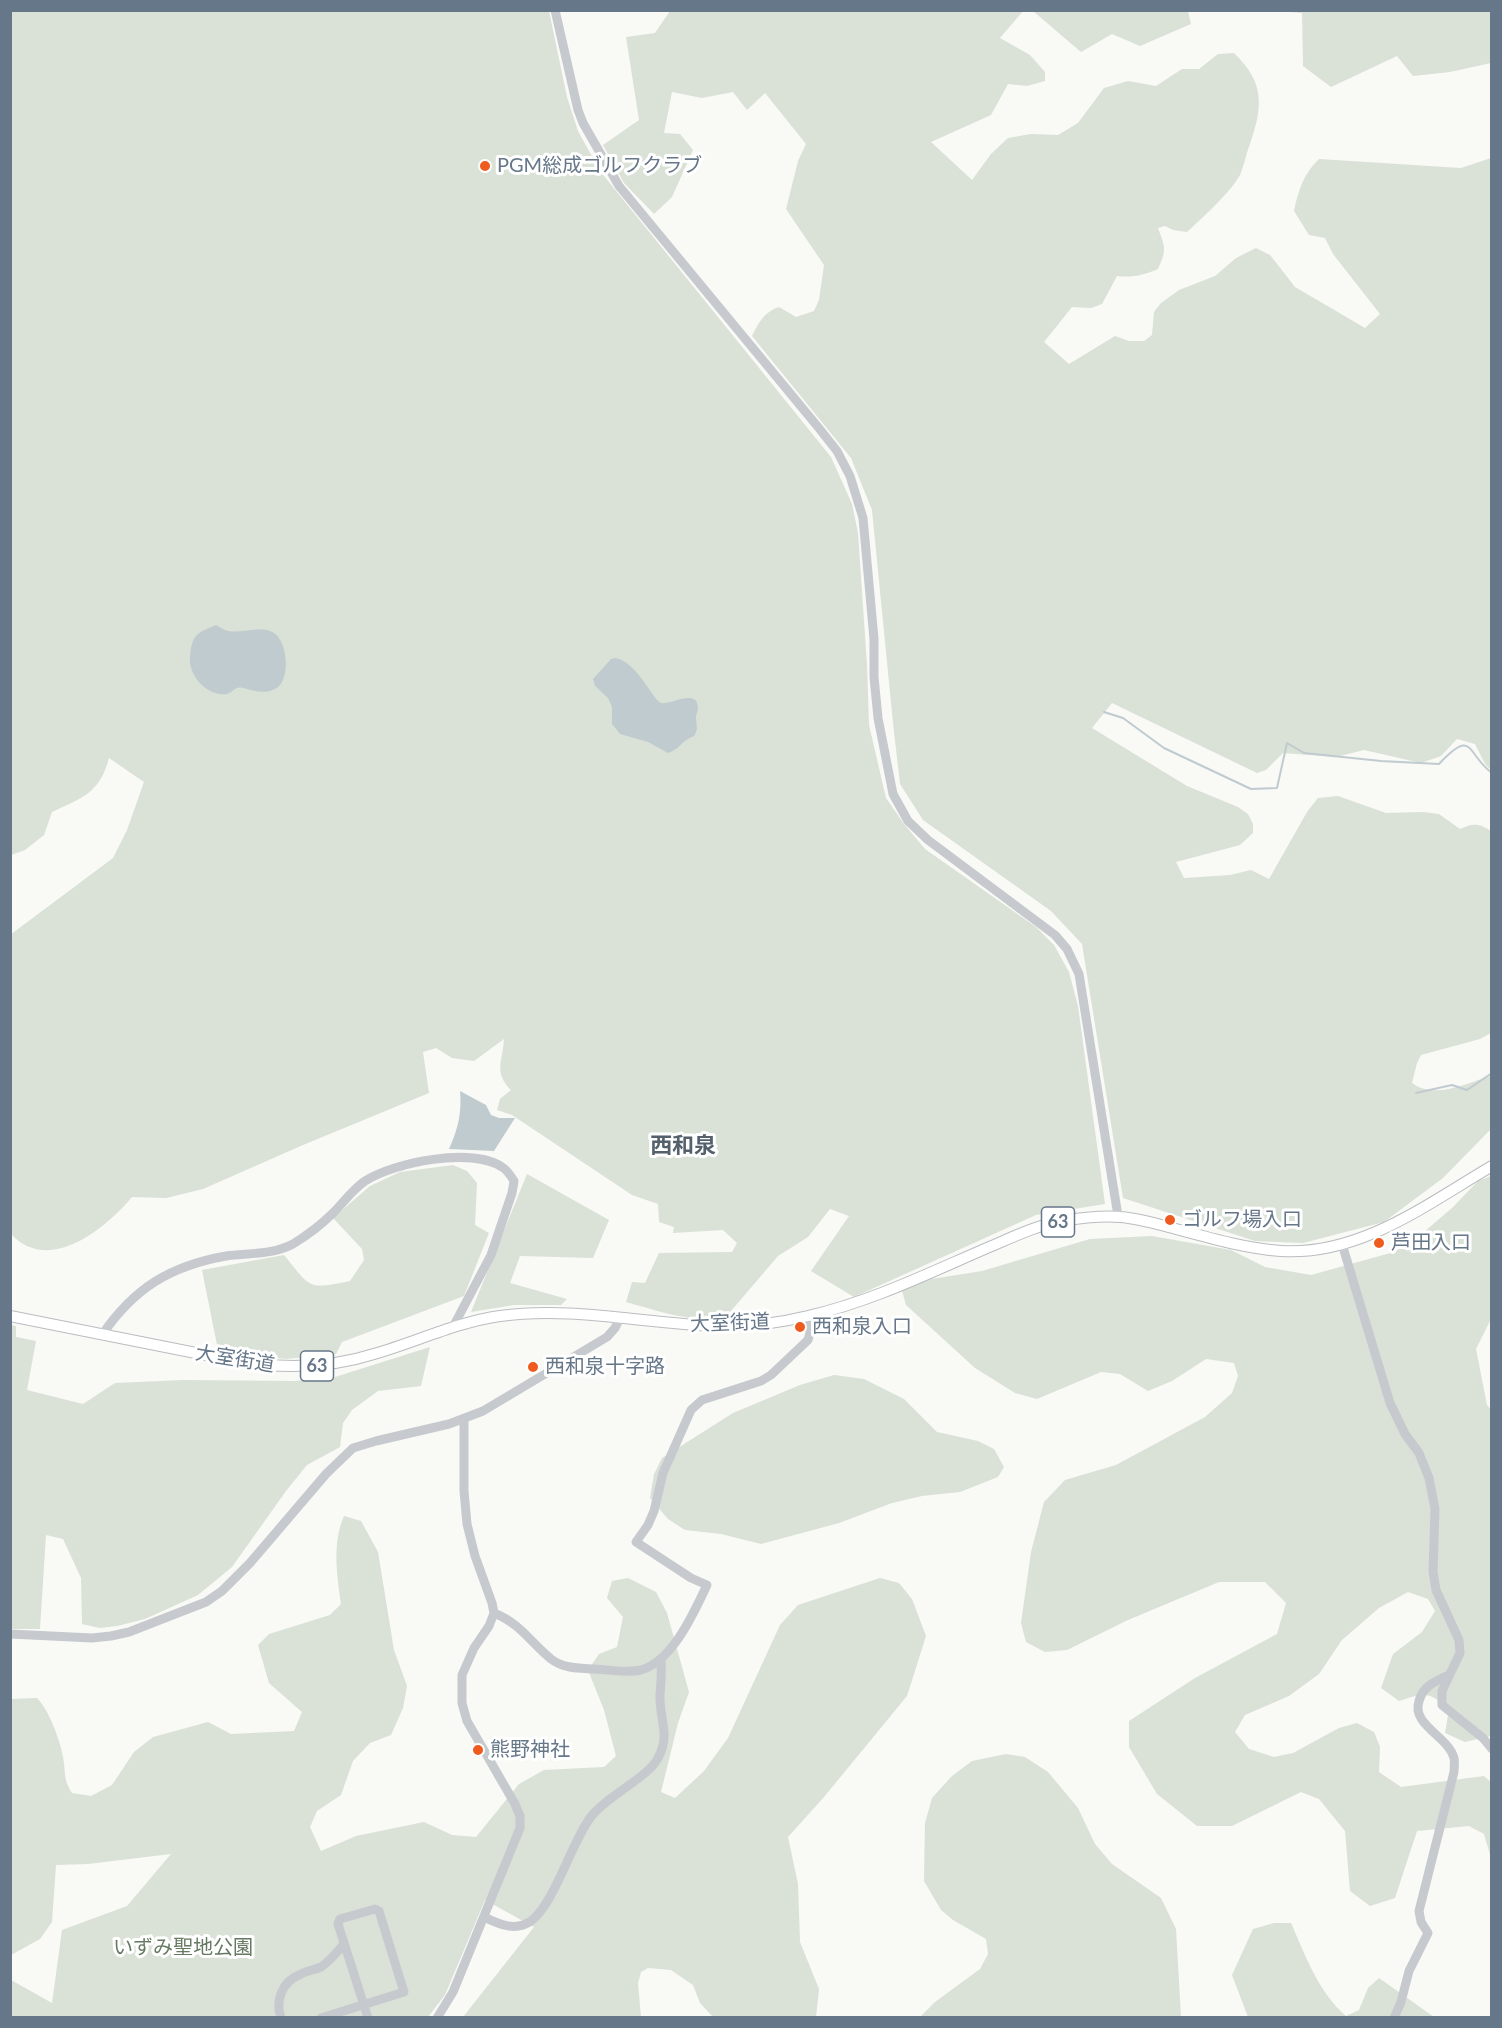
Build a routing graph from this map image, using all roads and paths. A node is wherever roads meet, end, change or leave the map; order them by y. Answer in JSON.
{"nodes":[{"id":1,"x":555,"y":10,"type":"edge"},
{"id":2,"x":1491,"y":1166,"type":"edge"},
{"id":3,"x":1118,"y":1216,"type":"junction"},
{"id":4,"x":1342,"y":1244,"type":"junction"},
{"id":5,"x":10,"y":1316,"type":"edge"},
{"id":6,"x":808,"y":1316,"type":"junction"},
{"id":7,"x":620,"y":1318,"type":"junction"},
{"id":8,"x":453,"y":1327,"type":"junction"},
{"id":9,"x":102,"y":1335,"type":"junction"},
{"id":10,"x":464,"y":1419,"type":"junction"},
{"id":11,"x":494,"y":1613,"type":"junction"},
{"id":12,"x":10,"y":1634,"type":"edge"},
{"id":13,"x":661,"y":1659,"type":"junction"},
{"id":14,"x":1449,"y":1675,"type":"junction"},
{"id":15,"x":1491,"y":1749,"type":"edge"},
{"id":16,"x":484,"y":1917,"type":"junction"},
{"id":17,"x":345,"y":1944,"type":"junction"},
{"id":18,"x":364,"y":2004,"type":"junction"},
{"id":19,"x":281,"y":2018,"type":"edge"},
{"id":20,"x":321,"y":2018,"type":"edge"},
{"id":21,"x":368,"y":2018,"type":"edge"},
{"id":22,"x":437,"y":2018,"type":"edge"},
{"id":23,"x":1394,"y":2018,"type":"edge"}],
"edges":[{"from":1,"to":3,"type":"street"},
{"from":2,"to":4,"type":"main road","name":"大室街道","number":"63"},
{"from":3,"to":4,"type":"main road","name":"大室街道","number":"63"},
{"from":3,"to":6,"type":"main road","name":"大室街道","number":"63"},
{"from":4,"to":14,"type":"street"},
{"from":5,"to":9,"type":"main road","name":"大室街道","number":"63"},
{"from":6,"to":7,"type":"main road","name":"大室街道","number":"63"},
{"from":6,"to":13,"type":"street"},
{"from":7,"to":8,"type":"main road","name":"大室街道","number":"63"},
{"from":7,"to":10,"type":"street"},
{"from":8,"to":9,"type":"main road","name":"大室街道","number":"63"},
{"from":8,"to":9,"type":"street"},
{"from":10,"to":11,"type":"street"},
{"from":10,"to":12,"type":"street"},
{"from":11,"to":13,"type":"street"},
{"from":11,"to":16,"type":"street"},
{"from":13,"to":16,"type":"street"},
{"from":14,"to":15,"type":"street"},
{"from":14,"to":23,"type":"street"},
{"from":16,"to":22,"type":"street"},
{"from":17,"to":18,"type":"street"},
{"from":17,"to":18,"type":"street"},
{"from":17,"to":19,"type":"street"},
{"from":18,"to":20,"type":"street"},
{"from":18,"to":21,"type":"street"}]}
